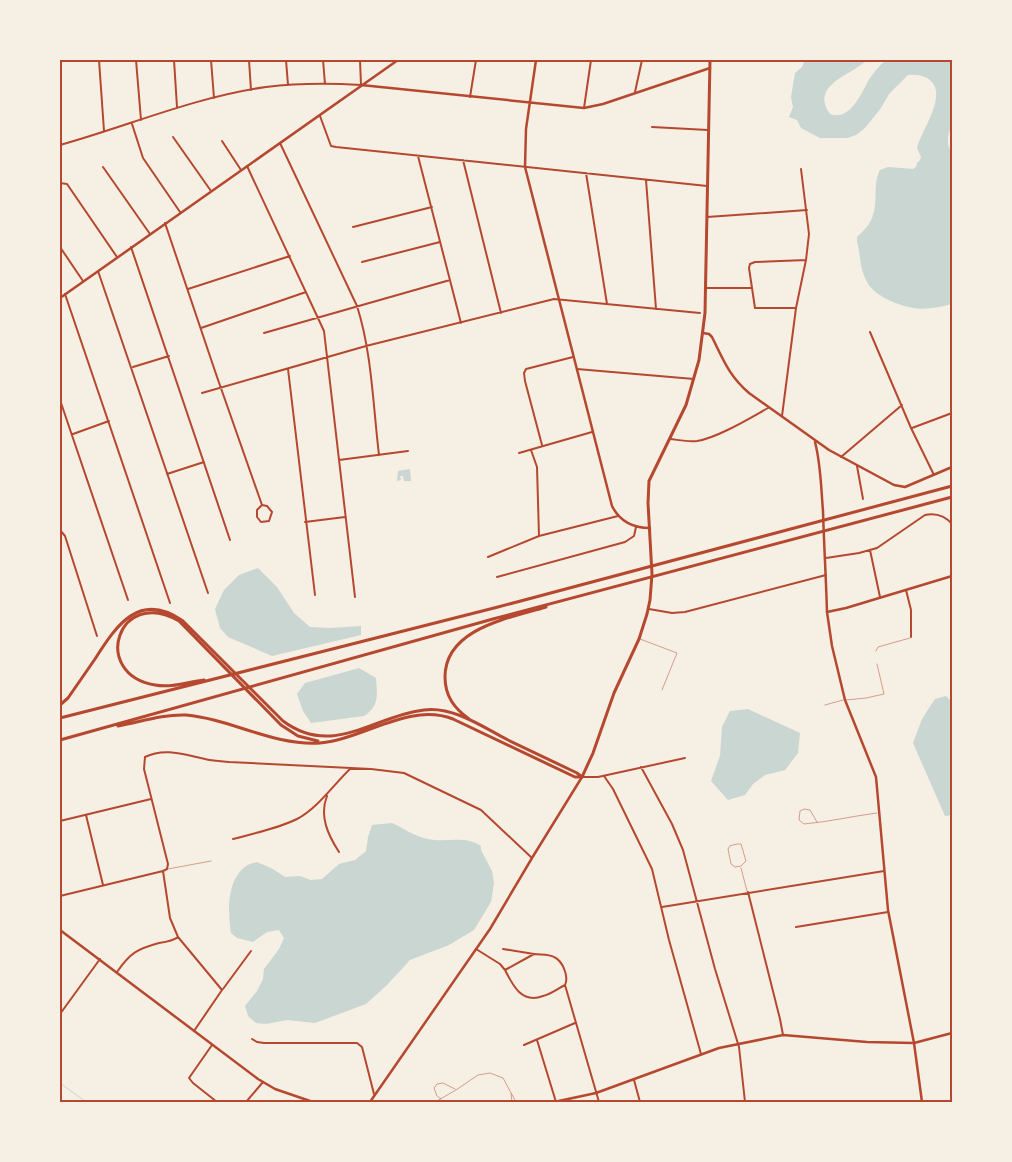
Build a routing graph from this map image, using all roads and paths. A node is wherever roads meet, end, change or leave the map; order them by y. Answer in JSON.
{"nodes":[{"id":1,"x":99,"y":60,"type":"edge"},
{"id":2,"x":136,"y":60,"type":"edge"},
{"id":3,"x":174,"y":60,"type":"edge"},
{"id":4,"x":211,"y":60,"type":"edge"},
{"id":5,"x":248,"y":60,"type":"edge"},
{"id":6,"x":286,"y":60,"type":"edge"},
{"id":7,"x":323,"y":60,"type":"edge"},
{"id":8,"x":360,"y":60,"type":"edge"},
{"id":9,"x":398,"y":60,"type":"edge"},
{"id":10,"x":476,"y":60,"type":"edge"},
{"id":11,"x":536,"y":60,"type":"edge"},
{"id":12,"x":591,"y":60,"type":"edge"},
{"id":13,"x":642,"y":60,"type":"edge"},
{"id":14,"x":710,"y":60,"type":"edge"},
{"id":15,"x":710,"y":68,"type":"junction"},
{"id":16,"x":325,"y":84,"type":"junction"},
{"id":17,"x":288,"y":85,"type":"junction"},
{"id":18,"x":361,"y":85,"type":"junction"},
{"id":19,"x":251,"y":90,"type":"junction"},
{"id":20,"x":635,"y":93,"type":"junction"},
{"id":21,"x":470,"y":97,"type":"junction"},
{"id":22,"x":214,"y":98,"type":"junction"},
{"id":23,"x":529,"y":103,"type":"junction"},
{"id":24,"x":584,"y":108,"type":"junction"},
{"id":25,"x":178,"y":109,"type":"junction"},
{"id":26,"x":320,"y":116,"type":"junction"},
{"id":27,"x":141,"y":120,"type":"junction"},
{"id":28,"x":132,"y":124,"type":"junction"},
{"id":29,"x":652,"y":127,"type":"dead end"},
{"id":30,"x":708,"y":130,"type":"junction"},
{"id":31,"x":104,"y":132,"type":"junction"},
{"id":32,"x":173,"y":137,"type":"dead end"},
{"id":33,"x":222,"y":141,"type":"dead end"},
{"id":34,"x":280,"y":143,"type":"junction"},
{"id":35,"x":60,"y":145,"type":"edge"},
{"id":36,"x":418,"y":156,"type":"junction"},
{"id":37,"x":463,"y":160,"type":"junction"},
{"id":38,"x":247,"y":166,"type":"junction"},
{"id":39,"x":104,"y":167,"type":"dead end"},
{"id":40,"x":525,"y":167,"type":"junction"},
{"id":41,"x":801,"y":169,"type":"dead end"},
{"id":42,"x":241,"y":170,"type":"junction"},
{"id":43,"x":586,"y":173,"type":"junction"},
{"id":44,"x":646,"y":180,"type":"junction"},
{"id":45,"x":61,"y":183,"type":"edge"},
{"id":46,"x":707,"y":186,"type":"junction"},
{"id":47,"x":211,"y":191,"type":"junction"},
{"id":48,"x":432,"y":206,"type":"junction"},
{"id":49,"x":807,"y":210,"type":"junction"},
{"id":50,"x":180,"y":212,"type":"junction"},
{"id":51,"x":706,"y":217,"type":"junction"},
{"id":52,"x":165,"y":223,"type":"junction"},
{"id":53,"x":353,"y":227,"type":"dead end"},
{"id":54,"x":150,"y":234,"type":"junction"},
{"id":55,"x":440,"y":242,"type":"junction"},
{"id":56,"x":60,"y":247,"type":"edge"},
{"id":57,"x":131,"y":247,"type":"junction"},
{"id":58,"x":290,"y":256,"type":"junction"},
{"id":59,"x":117,"y":257,"type":"junction"},
{"id":60,"x":806,"y":260,"type":"junction"},
{"id":61,"x":362,"y":262,"type":"dead end"},
{"id":62,"x":98,"y":270,"type":"junction"},
{"id":63,"x":450,"y":280,"type":"junction"},
{"id":64,"x":83,"y":281,"type":"junction"},
{"id":65,"x":705,"y":288,"type":"junction"},
{"id":66,"x":751,"y":288,"type":"junction"},
{"id":67,"x":188,"y":289,"type":"junction"},
{"id":68,"x":306,"y":292,"type":"junction"},
{"id":69,"x":65,"y":294,"type":"junction"},
{"id":70,"x":60,"y":298,"type":"edge"},
{"id":71,"x":559,"y":299,"type":"junction"},
{"id":72,"x":607,"y":304,"type":"junction"},
{"id":73,"x":357,"y":306,"type":"junction"},
{"id":74,"x":796,"y":308,"type":"junction"},
{"id":75,"x":656,"y":309,"type":"junction"},
{"id":76,"x":502,"y":313,"type":"junction"},
{"id":77,"x":700,"y":313,"type":"dead end"},
{"id":78,"x":318,"y":318,"type":"junction"},
{"id":79,"x":461,"y":323,"type":"junction"},
{"id":80,"x":201,"y":328,"type":"junction"},
{"id":81,"x":870,"y":332,"type":"dead end"},
{"id":82,"x":704,"y":333,"type":"junction"},
{"id":83,"x":264,"y":334,"type":"dead end"},
{"id":84,"x":366,"y":346,"type":"junction"},
{"id":85,"x":168,"y":356,"type":"junction"},
{"id":86,"x":574,"y":357,"type":"junction"},
{"id":87,"x":327,"y":358,"type":"junction"},
{"id":88,"x":132,"y":367,"type":"junction"},
{"id":89,"x":288,"y":369,"type":"junction"},
{"id":90,"x":576,"y":369,"type":"junction"},
{"id":91,"x":694,"y":379,"type":"junction"},
{"id":92,"x":221,"y":388,"type":"junction"},
{"id":93,"x":202,"y":393,"type":"dead end"},
{"id":94,"x":60,"y":400,"type":"edge"},
{"id":95,"x":902,"y":405,"type":"junction"},
{"id":96,"x":768,"y":408,"type":"junction"},
{"id":97,"x":952,"y":413,"type":"edge"},
{"id":98,"x":782,"y":418,"type":"junction"},
{"id":99,"x":109,"y":421,"type":"junction"},
{"id":100,"x":911,"y":428,"type":"junction"},
{"id":101,"x":592,"y":432,"type":"junction"},
{"id":102,"x":72,"y":434,"type":"junction"},
{"id":103,"x":670,"y":438,"type":"junction"},
{"id":104,"x":815,"y":440,"type":"junction"},
{"id":105,"x":542,"y":446,"type":"junction"},
{"id":106,"x":532,"y":450,"type":"junction"},
{"id":107,"x":408,"y":451,"type":"dead end"},
{"id":108,"x":519,"y":453,"type":"dead end"},
{"id":109,"x":379,"y":455,"type":"junction"},
{"id":110,"x":841,"y":457,"type":"junction"},
{"id":111,"x":339,"y":460,"type":"junction"},
{"id":112,"x":204,"y":462,"type":"junction"},
{"id":113,"x":857,"y":466,"type":"junction"},
{"id":114,"x":952,"y":467,"type":"edge"},
{"id":115,"x":167,"y":474,"type":"junction"},
{"id":116,"x":934,"y":475,"type":"junction"},
{"id":117,"x":952,"y":486,"type":"edge"},
{"id":118,"x":952,"y":497,"type":"edge"},
{"id":119,"x":863,"y":499,"type":"dead end"},
{"id":120,"x":262,"y":506,"type":"junction"},
{"id":121,"x":618,"y":516,"type":"junction"},
{"id":122,"x":345,"y":517,"type":"junction"},
{"id":123,"x":305,"y":522,"type":"junction"},
{"id":124,"x":952,"y":524,"type":"edge"},
{"id":125,"x":636,"y":528,"type":"junction"},
{"id":126,"x":650,"y":528,"type":"junction"},
{"id":127,"x":60,"y":530,"type":"edge"},
{"id":128,"x":539,"y":536,"type":"junction"},
{"id":129,"x":230,"y":540,"type":"dead end"},
{"id":130,"x":870,"y":550,"type":"junction"},
{"id":131,"x":488,"y":556,"type":"dead end"},
{"id":132,"x":826,"y":558,"type":"junction"},
{"id":133,"x":826,"y":575,"type":"junction"},
{"id":134,"x":952,"y":576,"type":"edge"},
{"id":135,"x":497,"y":577,"type":"dead end"},
{"id":136,"x":906,"y":590,"type":"junction"},
{"id":137,"x":208,"y":593,"type":"dead end"},
{"id":138,"x":315,"y":595,"type":"dead end"},
{"id":139,"x":580,"y":596,"type":"junction"},
{"id":140,"x":880,"y":597,"type":"junction"},
{"id":141,"x":355,"y":598,"type":"dead end"},
{"id":142,"x":128,"y":600,"type":"dead end"},
{"id":143,"x":170,"y":603,"type":"dead end"},
{"id":144,"x":648,"y":609,"type":"junction"},
{"id":145,"x":827,"y":612,"type":"junction"},
{"id":146,"x":97,"y":636,"type":"dead end"},
{"id":147,"x":911,"y":637,"type":"joint"},
{"id":148,"x":639,"y":638,"type":"junction"},
{"id":149,"x":876,"y":651,"type":"dead end"},
{"id":150,"x":224,"y":664,"type":"junction"},
{"id":151,"x":877,"y":664,"type":"dead end"},
{"id":152,"x":217,"y":678,"type":"junction"},
{"id":153,"x":662,"y":690,"type":"dead end"},
{"id":154,"x":255,"y":696,"type":"junction"},
{"id":155,"x":845,"y":700,"type":"junction"},
{"id":156,"x":60,"y":705,"type":"edge"},
{"id":157,"x":826,"y":705,"type":"dead end"},
{"id":158,"x":60,"y":718,"type":"edge"},
{"id":159,"x":473,"y":722,"type":"junction"},
{"id":160,"x":85,"y":733,"type":"junction"},
{"id":161,"x":344,"y":738,"type":"junction"},
{"id":162,"x":60,"y":740,"type":"edge"},
{"id":163,"x":685,"y":758,"type":"dead end"},
{"id":164,"x":641,"y":767,"type":"junction"},
{"id":165,"x":350,"y":768,"type":"junction"},
{"id":166,"x":604,"y":776,"type":"junction"},
{"id":167,"x":582,"y":777,"type":"junction"},
{"id":168,"x":328,"y":794,"type":"junction"},
{"id":169,"x":151,"y":799,"type":"junction"},
{"id":170,"x":879,"y":813,"type":"junction"},
{"id":171,"x":86,"y":815,"type":"junction"},
{"id":172,"x":60,"y":821,"type":"edge"},
{"id":173,"x":817,"y":822,"type":"junction"},
{"id":174,"x":233,"y":840,"type":"dead end"},
{"id":175,"x":339,"y":852,"type":"dead end"},
{"id":176,"x":532,"y":858,"type":"junction"},
{"id":177,"x":212,"y":861,"type":"dead end"},
{"id":178,"x":741,"y":866,"type":"junction"},
{"id":179,"x":167,"y":869,"type":"junction"},
{"id":180,"x":163,"y":871,"type":"junction"},
{"id":181,"x":884,"y":871,"type":"junction"},
{"id":182,"x":103,"y":886,"type":"junction"},
{"id":183,"x":748,"y":892,"type":"junction"},
{"id":184,"x":60,"y":896,"type":"edge"},
{"id":185,"x":697,"y":900,"type":"junction"},
{"id":186,"x":661,"y":907,"type":"junction"},
{"id":187,"x":888,"y":912,"type":"junction"},
{"id":188,"x":796,"y":927,"type":"dead end"},
{"id":189,"x":60,"y":930,"type":"edge"},
{"id":190,"x":178,"y":937,"type":"junction"},
{"id":191,"x":476,"y":949,"type":"junction"},
{"id":192,"x":503,"y":949,"type":"dead end"},
{"id":193,"x":251,"y":951,"type":"dead end"},
{"id":194,"x":534,"y":954,"type":"junction"},
{"id":195,"x":100,"y":960,"type":"junction"},
{"id":196,"x":505,"y":970,"type":"junction"},
{"id":197,"x":117,"y":972,"type":"junction"},
{"id":198,"x":565,"y":985,"type":"junction"},
{"id":199,"x":222,"y":990,"type":"junction"},
{"id":200,"x":60,"y":1014,"type":"edge"},
{"id":201,"x":575,"y":1023,"type":"junction"},
{"id":202,"x":194,"y":1031,"type":"junction"},
{"id":203,"x":952,"y":1033,"type":"edge"},
{"id":204,"x":782,"y":1035,"type":"junction"},
{"id":205,"x":252,"y":1038,"type":"dead end"},
{"id":206,"x":537,"y":1040,"type":"junction"},
{"id":207,"x":914,"y":1043,"type":"junction"},
{"id":208,"x":738,"y":1044,"type":"junction"},
{"id":209,"x":212,"y":1045,"type":"junction"},
{"id":210,"x":524,"y":1045,"type":"dead end"},
{"id":211,"x":701,"y":1054,"type":"junction"},
{"id":212,"x":634,"y":1080,"type":"junction"},
{"id":213,"x":263,"y":1082,"type":"junction"},
{"id":214,"x":456,"y":1090,"type":"junction"},
{"id":215,"x":511,"y":1092,"type":"junction"},
{"id":216,"x":596,"y":1093,"type":"junction"},
{"id":217,"x":375,"y":1097,"type":"junction"},
{"id":218,"x":441,"y":1099,"type":"junction"},
{"id":219,"x":217,"y":1102,"type":"edge"},
{"id":220,"x":246,"y":1102,"type":"edge"},
{"id":221,"x":313,"y":1102,"type":"edge"},
{"id":222,"x":370,"y":1102,"type":"edge"},
{"id":223,"x":435,"y":1102,"type":"edge"},
{"id":224,"x":512,"y":1102,"type":"edge"},
{"id":225,"x":516,"y":1102,"type":"edge"},
{"id":226,"x":555,"y":1102,"type":"edge"},
{"id":227,"x":599,"y":1102,"type":"edge"},
{"id":228,"x":640,"y":1102,"type":"edge"},
{"id":229,"x":746,"y":1102,"type":"edge"},
{"id":230,"x":922,"y":1102,"type":"edge"}],
"edges":[{"from":1,"to":31,"type":"street"},
{"from":2,"to":27,"type":"street"},
{"from":3,"to":25,"type":"street"},
{"from":4,"to":22,"type":"street"},
{"from":5,"to":19,"type":"street"},
{"from":6,"to":17,"type":"street"},
{"from":7,"to":16,"type":"street"},
{"from":8,"to":18,"type":"street"},
{"from":9,"to":18,"type":"main road"},
{"from":10,"to":21,"type":"street"},
{"from":11,"to":23,"type":"main road"},
{"from":12,"to":24,"type":"street"},
{"from":13,"to":20,"type":"street"},
{"from":14,"to":15,"type":"main road"},
{"from":15,"to":20,"type":"main road"},
{"from":15,"to":30,"type":"main road"},
{"from":16,"to":17,"type":"street"},
{"from":16,"to":18,"type":"street"},
{"from":17,"to":19,"type":"street"},
{"from":18,"to":21,"type":"main road"},
{"from":18,"to":26,"type":"main road"},
{"from":19,"to":22,"type":"street"},
{"from":20,"to":24,"type":"main road"},
{"from":21,"to":23,"type":"main road"},
{"from":22,"to":25,"type":"street"},
{"from":23,"to":24,"type":"main road"},
{"from":23,"to":40,"type":"main road"},
{"from":25,"to":27,"type":"street"},
{"from":26,"to":34,"type":"main road"},
{"from":26,"to":36,"type":"street"},
{"from":27,"to":28,"type":"street"},
{"from":28,"to":31,"type":"street"},
{"from":28,"to":50,"type":"street"},
{"from":29,"to":30,"type":"street"},
{"from":30,"to":46,"type":"main road"},
{"from":31,"to":35,"type":"street"},
{"from":32,"to":47,"type":"street"},
{"from":33,"to":42,"type":"street"},
{"from":34,"to":38,"type":"main road"},
{"from":34,"to":73,"type":"street"},
{"from":36,"to":37,"type":"street"},
{"from":36,"to":48,"type":"street"},
{"from":37,"to":40,"type":"street"},
{"from":37,"to":76,"type":"street"},
{"from":38,"to":42,"type":"main road"},
{"from":38,"to":58,"type":"street"},
{"from":39,"to":54,"type":"street"},
{"from":40,"to":43,"type":"street"},
{"from":40,"to":71,"type":"main road"},
{"from":41,"to":49,"type":"street"},
{"from":42,"to":47,"type":"main road"},
{"from":43,"to":44,"type":"street"},
{"from":43,"to":72,"type":"street"},
{"from":44,"to":46,"type":"street"},
{"from":44,"to":75,"type":"street"},
{"from":45,"to":59,"type":"street"},
{"from":46,"to":51,"type":"main road"},
{"from":47,"to":50,"type":"main road"},
{"from":48,"to":53,"type":"street"},
{"from":48,"to":55,"type":"street"},
{"from":49,"to":51,"type":"street"},
{"from":49,"to":60,"type":"street"},
{"from":50,"to":52,"type":"main road"},
{"from":51,"to":65,"type":"main road"},
{"from":52,"to":54,"type":"main road"},
{"from":52,"to":67,"type":"street"},
{"from":54,"to":57,"type":"main road"},
{"from":55,"to":61,"type":"street"},
{"from":55,"to":63,"type":"street"},
{"from":56,"to":64,"type":"street"},
{"from":57,"to":59,"type":"main road"},
{"from":57,"to":85,"type":"street"},
{"from":58,"to":67,"type":"street"},
{"from":58,"to":68,"type":"street"},
{"from":59,"to":62,"type":"main road"},
{"from":60,"to":66,"type":"street"},
{"from":60,"to":74,"type":"street"},
{"from":62,"to":64,"type":"main road"},
{"from":62,"to":88,"type":"street"},
{"from":63,"to":73,"type":"street"},
{"from":63,"to":79,"type":"street"},
{"from":64,"to":69,"type":"main road"},
{"from":65,"to":66,"type":"street"},
{"from":65,"to":82,"type":"main road"},
{"from":66,"to":74,"type":"street"},
{"from":67,"to":80,"type":"street"},
{"from":68,"to":78,"type":"street"},
{"from":68,"to":80,"type":"street"},
{"from":69,"to":70,"type":"main road"},
{"from":69,"to":99,"type":"street"},
{"from":71,"to":72,"type":"street"},
{"from":71,"to":76,"type":"street"},
{"from":71,"to":86,"type":"main road"},
{"from":72,"to":75,"type":"street"},
{"from":73,"to":78,"type":"street"},
{"from":73,"to":84,"type":"street"},
{"from":74,"to":98,"type":"street"},
{"from":75,"to":77,"type":"street"},
{"from":76,"to":79,"type":"street"},
{"from":78,"to":83,"type":"street"},
{"from":78,"to":87,"type":"street"},
{"from":79,"to":84,"type":"street"},
{"from":80,"to":92,"type":"street"},
{"from":81,"to":95,"type":"street"},
{"from":82,"to":91,"type":"main road"},
{"from":82,"to":96,"type":"main road"},
{"from":84,"to":87,"type":"street"},
{"from":84,"to":109,"type":"street"},
{"from":85,"to":88,"type":"street"},
{"from":85,"to":112,"type":"street"},
{"from":86,"to":90,"type":"main road"},
{"from":86,"to":105,"type":"street"},
{"from":87,"to":89,"type":"street"},
{"from":87,"to":111,"type":"street"},
{"from":88,"to":115,"type":"street"},
{"from":89,"to":92,"type":"street"},
{"from":89,"to":123,"type":"street"},
{"from":90,"to":91,"type":"street"},
{"from":90,"to":101,"type":"main road"},
{"from":91,"to":103,"type":"main road"},
{"from":92,"to":93,"type":"street"},
{"from":92,"to":120,"type":"street"},
{"from":94,"to":102,"type":"street"},
{"from":95,"to":100,"type":"street"},
{"from":95,"to":110,"type":"street"},
{"from":96,"to":98,"type":"main road"},
{"from":96,"to":103,"type":"street"},
{"from":97,"to":100,"type":"street"},
{"from":98,"to":104,"type":"main road"},
{"from":99,"to":102,"type":"street"},
{"from":99,"to":143,"type":"street"},
{"from":100,"to":116,"type":"street"},
{"from":101,"to":105,"type":"street"},
{"from":101,"to":121,"type":"main road"},
{"from":102,"to":142,"type":"street"},
{"from":103,"to":126,"type":"main road"},
{"from":104,"to":110,"type":"main road"},
{"from":104,"to":132,"type":"main road"},
{"from":105,"to":106,"type":"street"},
{"from":106,"to":108,"type":"street"},
{"from":106,"to":128,"type":"street"},
{"from":107,"to":109,"type":"street"},
{"from":109,"to":111,"type":"street"},
{"from":110,"to":113,"type":"main road"},
{"from":111,"to":122,"type":"street"},
{"from":112,"to":115,"type":"street"},
{"from":112,"to":129,"type":"street"},
{"from":113,"to":116,"type":"main road"},
{"from":113,"to":119,"type":"street"},
{"from":114,"to":116,"type":"main road"},
{"from":115,"to":137,"type":"street"},
{"from":117,"to":152,"type":"main road"},
{"from":118,"to":139,"type":"main road"},
{"from":120,"to":120,"type":"street"},
{"from":121,"to":125,"type":"main road"},
{"from":121,"to":128,"type":"street"},
{"from":122,"to":123,"type":"street"},
{"from":122,"to":141,"type":"street"},
{"from":123,"to":138,"type":"street"},
{"from":124,"to":130,"type":"street"},
{"from":125,"to":126,"type":"main road"},
{"from":125,"to":135,"type":"street"},
{"from":126,"to":144,"type":"main road"},
{"from":127,"to":146,"type":"street"},
{"from":128,"to":131,"type":"street"},
{"from":130,"to":132,"type":"street"},
{"from":130,"to":140,"type":"street"},
{"from":132,"to":133,"type":"main road"},
{"from":133,"to":144,"type":"street"},
{"from":133,"to":145,"type":"main road"},
{"from":134,"to":136,"type":"main road"},
{"from":136,"to":140,"type":"main road"},
{"from":136,"to":147,"type":"street"},
{"from":139,"to":159,"type":"main road"},
{"from":139,"to":160,"type":"main road"},
{"from":140,"to":145,"type":"main road"},
{"from":144,"to":148,"type":"main road"},
{"from":145,"to":155,"type":"main road"},
{"from":147,"to":149,"type":"lane"},
{"from":148,"to":153,"type":"lane"},
{"from":148,"to":167,"type":"main road"},
{"from":150,"to":152,"type":"main road"},
{"from":150,"to":154,"type":"main road"},
{"from":150,"to":156,"type":"main road"},
{"from":151,"to":155,"type":"lane"},
{"from":152,"to":158,"type":"main road"},
{"from":154,"to":159,"type":"main road"},
{"from":154,"to":161,"type":"main road"},
{"from":155,"to":157,"type":"lane"},
{"from":155,"to":170,"type":"main road"},
{"from":159,"to":167,"type":"main road"},
{"from":160,"to":161,"type":"main road"},
{"from":160,"to":162,"type":"main road"},
{"from":161,"to":167,"type":"main road"},
{"from":163,"to":164,"type":"street"},
{"from":164,"to":166,"type":"street"},
{"from":164,"to":185,"type":"street"},
{"from":165,"to":168,"type":"street"},
{"from":165,"to":169,"type":"street"},
{"from":165,"to":176,"type":"street"},
{"from":166,"to":167,"type":"street"},
{"from":166,"to":186,"type":"street"},
{"from":167,"to":176,"type":"main road"},
{"from":168,"to":174,"type":"street"},
{"from":168,"to":175,"type":"street"},
{"from":169,"to":171,"type":"street"},
{"from":169,"to":179,"type":"street"},
{"from":170,"to":173,"type":"lane"},
{"from":170,"to":181,"type":"main road"},
{"from":171,"to":172,"type":"street"},
{"from":171,"to":182,"type":"street"},
{"from":173,"to":173,"type":"lane"},
{"from":176,"to":191,"type":"main road"},
{"from":177,"to":179,"type":"lane"},
{"from":178,"to":178,"type":"lane"},
{"from":178,"to":183,"type":"lane"},
{"from":179,"to":180,"type":"street"},
{"from":180,"to":182,"type":"street"},
{"from":180,"to":190,"type":"street"},
{"from":181,"to":183,"type":"street"},
{"from":181,"to":187,"type":"main road"},
{"from":182,"to":184,"type":"street"},
{"from":183,"to":185,"type":"street"},
{"from":183,"to":204,"type":"street"},
{"from":185,"to":186,"type":"street"},
{"from":185,"to":208,"type":"street"},
{"from":186,"to":211,"type":"street"},
{"from":187,"to":188,"type":"street"},
{"from":187,"to":207,"type":"main road"},
{"from":189,"to":195,"type":"main road"},
{"from":190,"to":197,"type":"street"},
{"from":190,"to":199,"type":"street"},
{"from":191,"to":196,"type":"street"},
{"from":191,"to":217,"type":"main road"},
{"from":192,"to":194,"type":"street"},
{"from":193,"to":199,"type":"street"},
{"from":194,"to":196,"type":"street"},
{"from":194,"to":198,"type":"street"},
{"from":195,"to":197,"type":"main road"},
{"from":195,"to":200,"type":"street"},
{"from":196,"to":198,"type":"street"},
{"from":197,"to":202,"type":"main road"},
{"from":198,"to":201,"type":"street"},
{"from":199,"to":202,"type":"street"},
{"from":201,"to":206,"type":"street"},
{"from":201,"to":216,"type":"street"},
{"from":202,"to":209,"type":"main road"},
{"from":203,"to":207,"type":"main road"},
{"from":204,"to":207,"type":"main road"},
{"from":204,"to":208,"type":"main road"},
{"from":205,"to":217,"type":"street"},
{"from":206,"to":210,"type":"street"},
{"from":206,"to":226,"type":"street"},
{"from":207,"to":230,"type":"main road"},
{"from":208,"to":211,"type":"main road"},
{"from":208,"to":229,"type":"street"},
{"from":209,"to":213,"type":"main road"},
{"from":209,"to":219,"type":"street"},
{"from":211,"to":212,"type":"main road"},
{"from":212,"to":216,"type":"main road"},
{"from":212,"to":228,"type":"street"},
{"from":213,"to":220,"type":"street"},
{"from":213,"to":221,"type":"main road"},
{"from":214,"to":215,"type":"lane"},
{"from":214,"to":218,"type":"lane"},
{"from":214,"to":218,"type":"lane"},
{"from":215,"to":224,"type":"lane"},
{"from":215,"to":225,"type":"lane"},
{"from":216,"to":226,"type":"main road"},
{"from":216,"to":227,"type":"street"},
{"from":217,"to":222,"type":"main road"},
{"from":218,"to":223,"type":"lane"}]}
